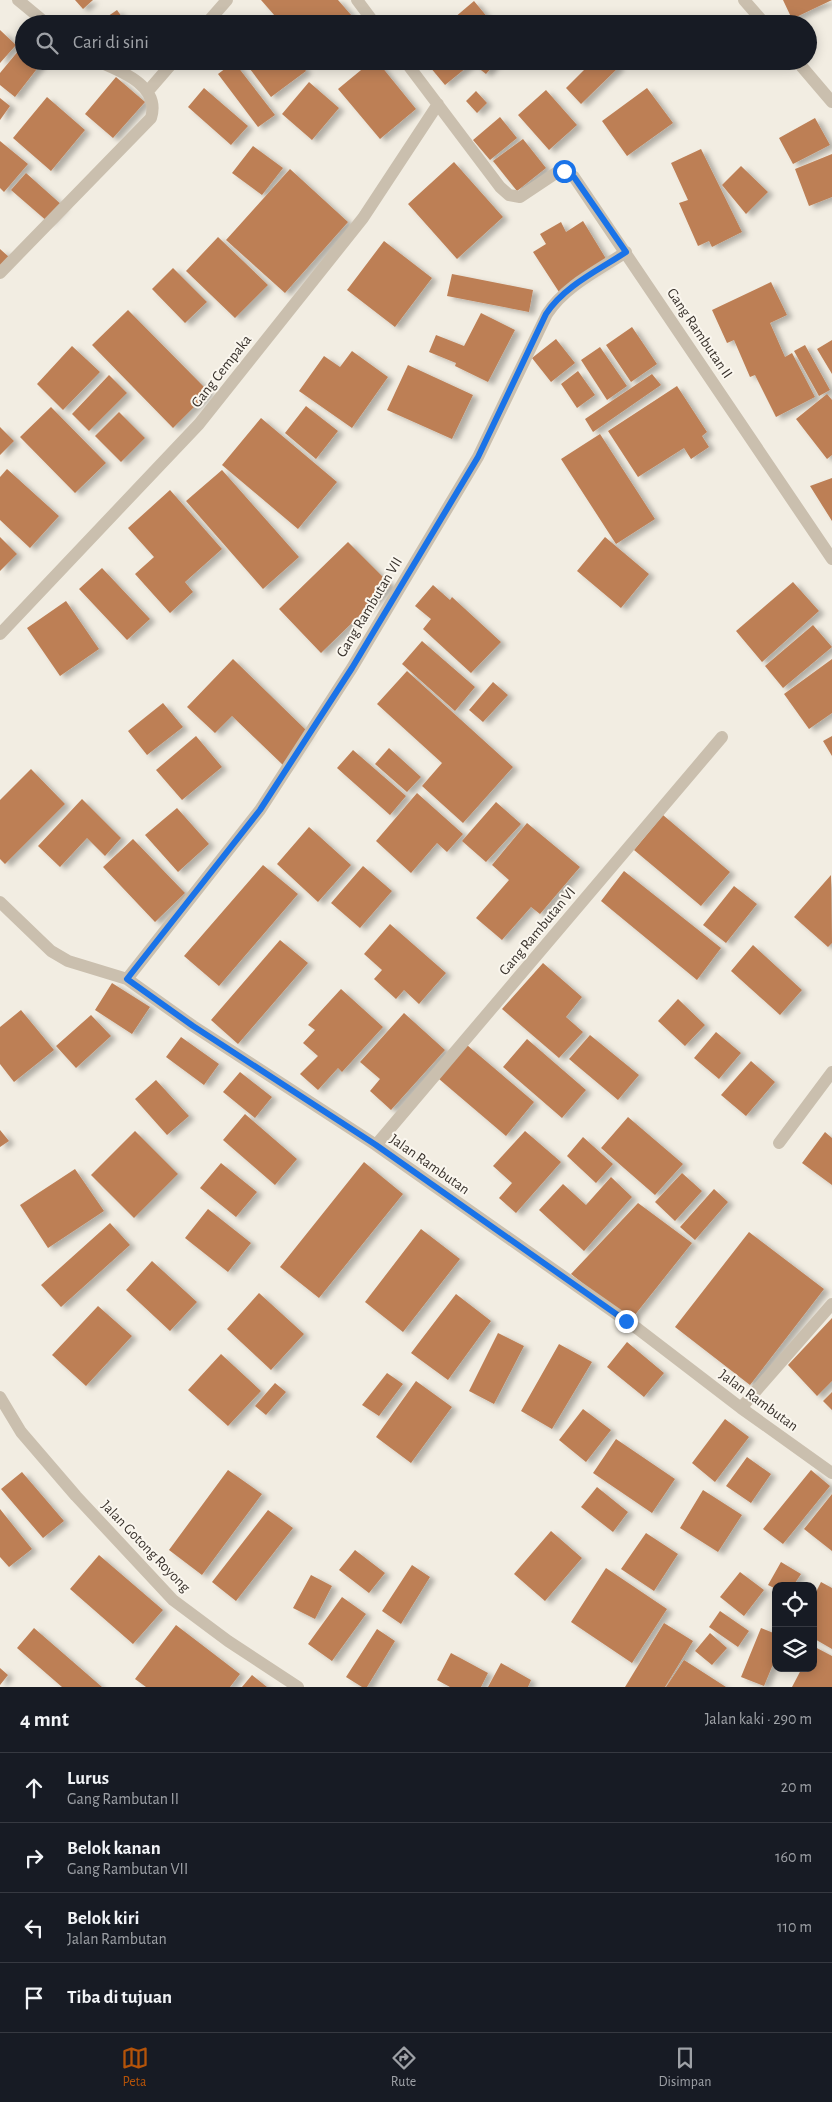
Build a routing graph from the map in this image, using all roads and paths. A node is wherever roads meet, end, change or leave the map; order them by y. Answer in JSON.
{"nodes":[{"id":1,"x":18,"y":0,"type":"edge"},
{"id":2,"x":227,"y":0,"type":"edge"},
{"id":3,"x":357,"y":0,"type":"edge"},
{"id":4,"x":744,"y":0,"type":"edge"},
{"id":5,"x":36,"y":15,"type":"edge"},
{"id":6,"x":214,"y":15,"type":"edge"},
{"id":7,"x":368,"y":15,"type":"edge"},
{"id":8,"x":757,"y":15,"type":"edge"},
{"id":9,"x":119,"y":70,"type":"edge"},
{"id":10,"x":166,"y":70,"type":"edge"},
{"id":11,"x":411,"y":70,"type":"edge"},
{"id":12,"x":805,"y":70,"type":"edge"},
{"id":13,"x":148,"y":91,"type":"junction"},
{"id":14,"x":832,"y":102,"type":"edge"},
{"id":15,"x":438,"y":104,"type":"junction"},
{"id":16,"x":626,"y":252,"type":"junction"},
{"id":17,"x":0,"y":273,"type":"edge"},
{"id":18,"x":832,"y":559,"type":"edge"},
{"id":19,"x":0,"y":634,"type":"edge"},
{"id":20,"x":722,"y":737,"type":"dead end"},
{"id":21,"x":0,"y":902,"type":"edge"},
{"id":22,"x":127,"y":979,"type":"junction"},
{"id":23,"x":832,"y":1072,"type":"edge"},
{"id":24,"x":779,"y":1143,"type":"dead end"},
{"id":25,"x":376,"y":1145,"type":"junction"},
{"id":26,"x":832,"y":1304,"type":"edge"},
{"id":27,"x":0,"y":1397,"type":"edge"},
{"id":28,"x":741,"y":1408,"type":"junction"},
{"id":29,"x":832,"y":1473,"type":"edge"},
{"id":30,"x":298,"y":1687,"type":"edge"}],
"edges":[{"from":1,"to":5,"type":"street"},
{"from":2,"to":6,"type":"street"},
{"from":3,"to":7,"type":"street"},
{"from":4,"to":8,"type":"street"},
{"from":9,"to":13,"type":"street"},
{"from":10,"to":13,"type":"street"},
{"from":11,"to":15,"type":"street"},
{"from":12,"to":14,"type":"street"},
{"from":13,"to":17,"type":"street"},
{"from":15,"to":16,"type":"street","name":"Gang Rambutan II"},
{"from":15,"to":19,"type":"street","name":"Gang Cempaka"},
{"from":16,"to":18,"type":"street","name":"Gang Rambutan II"},
{"from":16,"to":22,"type":"street","name":"Gang Rambutan VII"},
{"from":20,"to":25,"type":"street","name":"Gang Rambutan VI"},
{"from":21,"to":22,"type":"street","name":"Jalan Rambutan"},
{"from":22,"to":25,"type":"street","name":"Jalan Rambutan"},
{"from":23,"to":24,"type":"street"},
{"from":25,"to":28,"type":"street","name":"Jalan Rambutan"},
{"from":26,"to":28,"type":"street"},
{"from":27,"to":30,"type":"street","name":"Jalan Gotong Royong"},
{"from":28,"to":29,"type":"street","name":"Jalan Rambutan"}]}
